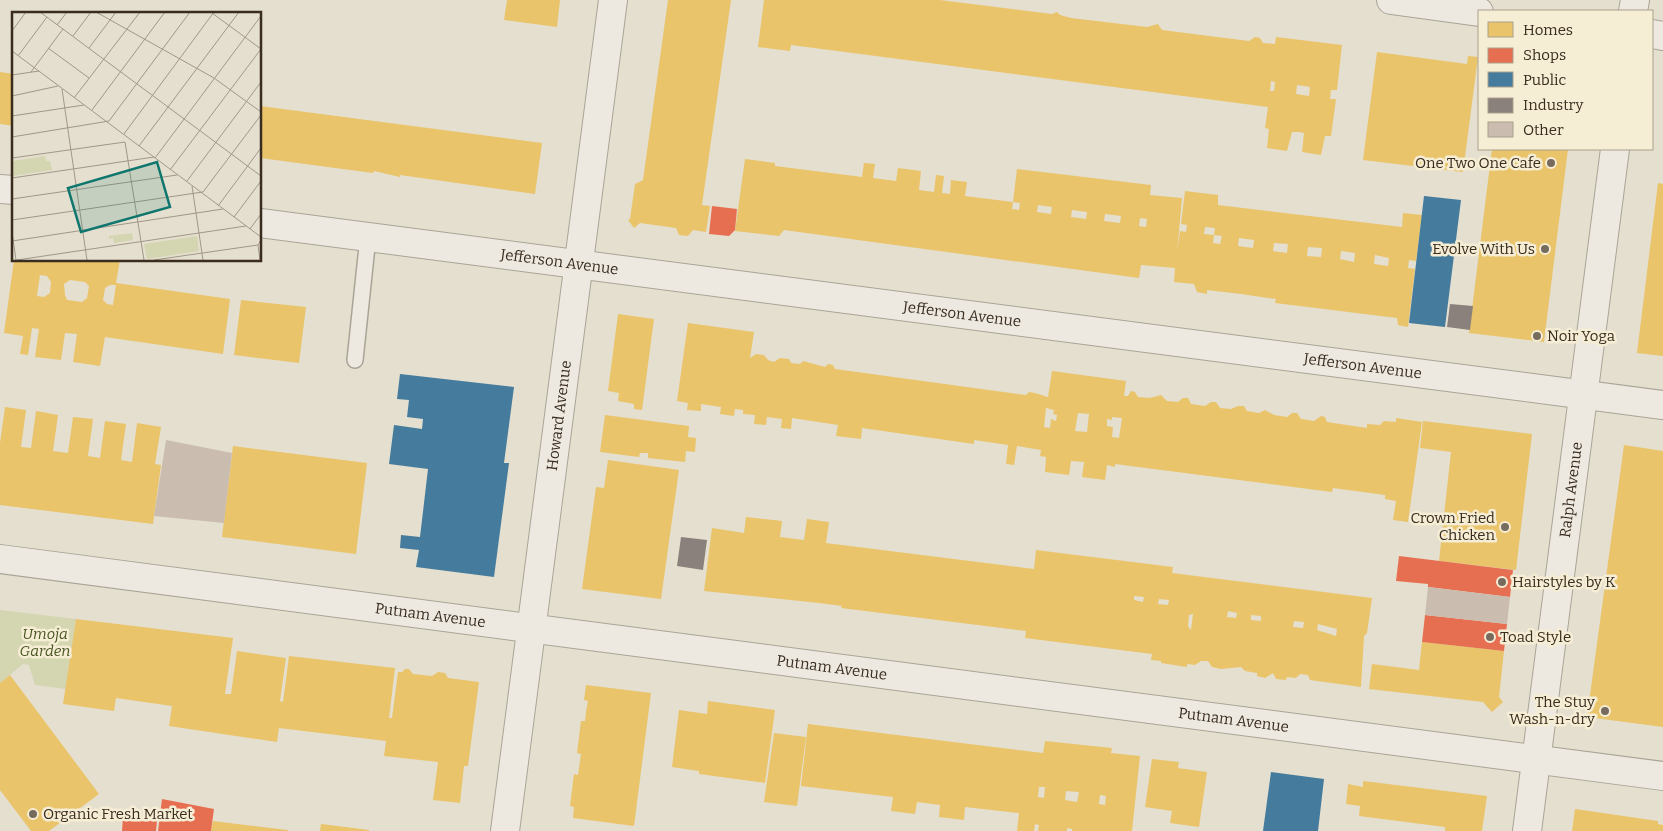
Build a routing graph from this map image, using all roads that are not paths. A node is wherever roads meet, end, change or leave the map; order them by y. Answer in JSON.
{"nodes":[{"id":1,"x":613,"y":0,"type":"edge"},
{"id":2,"x":1391,"y":0,"type":"edge"},
{"id":3,"x":1478,"y":12,"type":"edge"},
{"id":4,"x":1615,"y":150,"type":"edge"},
{"id":5,"x":261,"y":222,"type":"edge"},
{"id":6,"x":368,"y":237,"type":"junction"},
{"id":7,"x":578,"y":264,"type":"junction"},
{"id":8,"x":355,"y":360,"type":"dead end"},
{"id":9,"x":1583,"y":395,"type":"junction"},
{"id":10,"x":1663,"y":406,"type":"edge"},
{"id":11,"x":0,"y":559,"type":"edge"},
{"id":12,"x":532,"y":629,"type":"junction"},
{"id":13,"x":1536,"y":760,"type":"junction"},
{"id":14,"x":1663,"y":776,"type":"edge"},
{"id":15,"x":505,"y":831,"type":"edge"},
{"id":16,"x":1527,"y":831,"type":"edge"}],
"edges":[{"from":1,"to":7,"type":"street","name":"Howard Avenue"},
{"from":2,"to":3,"type":"street"},
{"from":4,"to":9,"type":"street","name":"Ralph Avenue"},
{"from":5,"to":6,"type":"street","name":"Jefferson Avenue"},
{"from":6,"to":7,"type":"street","name":"Jefferson Avenue"},
{"from":6,"to":8,"type":"lane"},
{"from":7,"to":9,"type":"street","name":"Jefferson Avenue"},
{"from":7,"to":12,"type":"street","name":"Howard Avenue"},
{"from":9,"to":10,"type":"street","name":"Jefferson Avenue"},
{"from":9,"to":13,"type":"street","name":"Ralph Avenue"},
{"from":11,"to":12,"type":"street","name":"Putnam Avenue"},
{"from":12,"to":13,"type":"street","name":"Putnam Avenue"},
{"from":12,"to":15,"type":"street","name":"Howard Avenue"},
{"from":13,"to":14,"type":"street","name":"Putnam Avenue"},
{"from":13,"to":16,"type":"street","name":"Ralph Avenue"}]}
